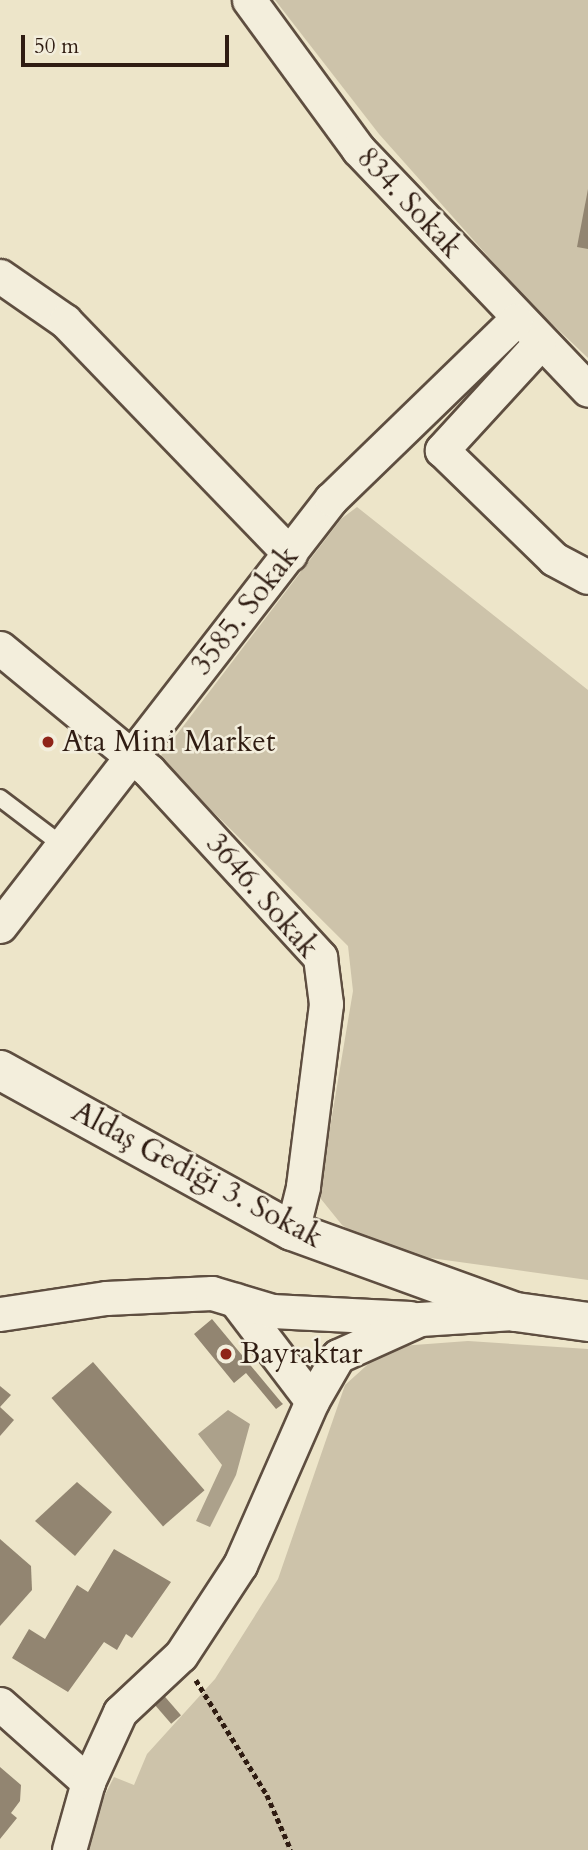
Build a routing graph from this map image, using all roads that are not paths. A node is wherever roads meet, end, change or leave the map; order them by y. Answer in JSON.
{"nodes":[{"id":1,"x":249,"y":0,"type":"edge"},
{"id":2,"x":0,"y":276,"type":"edge"},
{"id":3,"x":516,"y":320,"type":"junction"},
{"id":4,"x":539,"y":344,"type":"junction"},
{"id":5,"x":588,"y":390,"type":"edge"},
{"id":6,"x":290,"y":554,"type":"junction"},
{"id":7,"x":588,"y":577,"type":"edge"},
{"id":8,"x":0,"y":648,"type":"edge"},
{"id":9,"x":132,"y":755,"type":"junction"},
{"id":10,"x":0,"y":798,"type":"edge"},
{"id":11,"x":62,"y":845,"type":"junction"},
{"id":12,"x":0,"y":926,"type":"edge"},
{"id":13,"x":0,"y":1070,"type":"edge"},
{"id":14,"x":292,"y":1231,"type":"junction"},
{"id":15,"x":235,"y":1300,"type":"junction"},
{"id":16,"x":516,"y":1312,"type":"junction"},
{"id":17,"x":0,"y":1314,"type":"edge"},
{"id":18,"x":420,"y":1318,"type":"junction"},
{"id":19,"x":588,"y":1322,"type":"edge"},
{"id":20,"x":312,"y":1401,"type":"junction"},
{"id":21,"x":0,"y":1704,"type":"edge"},
{"id":22,"x":88,"y":1782,"type":"junction"},
{"id":23,"x":69,"y":1850,"type":"edge"}],
"edges":[{"from":1,"to":3,"type":"street","name":"834. Sokak"},
{"from":2,"to":6,"type":"street"},
{"from":3,"to":4,"type":"street","name":"834. Sokak"},
{"from":3,"to":6,"type":"street","name":"3585. Sokak"},
{"from":4,"to":5,"type":"street","name":"834. Sokak"},
{"from":4,"to":7,"type":"street"},
{"from":6,"to":9,"type":"street","name":"3585. Sokak"},
{"from":8,"to":9,"type":"street","name":"3646. Sokak"},
{"from":9,"to":11,"type":"street","name":"3585. Sokak"},
{"from":9,"to":14,"type":"street","name":"3646. Sokak"},
{"from":10,"to":11,"type":"lane"},
{"from":11,"to":12,"type":"street","name":"3585. Sokak"},
{"from":13,"to":14,"type":"street","name":"Aldaş Gediği 3. Sokak"},
{"from":14,"to":16,"type":"street","name":"Aldaş Gediği 3. Sokak"},
{"from":15,"to":17,"type":"street"},
{"from":15,"to":18,"type":"street"},
{"from":15,"to":20,"type":"street"},
{"from":16,"to":18,"type":"street"},
{"from":16,"to":19,"type":"street","name":"Aldaş Gediği 3. Sokak"},
{"from":18,"to":20,"type":"street"},
{"from":20,"to":22,"type":"street"},
{"from":21,"to":22,"type":"street"},
{"from":22,"to":23,"type":"street"}]}
